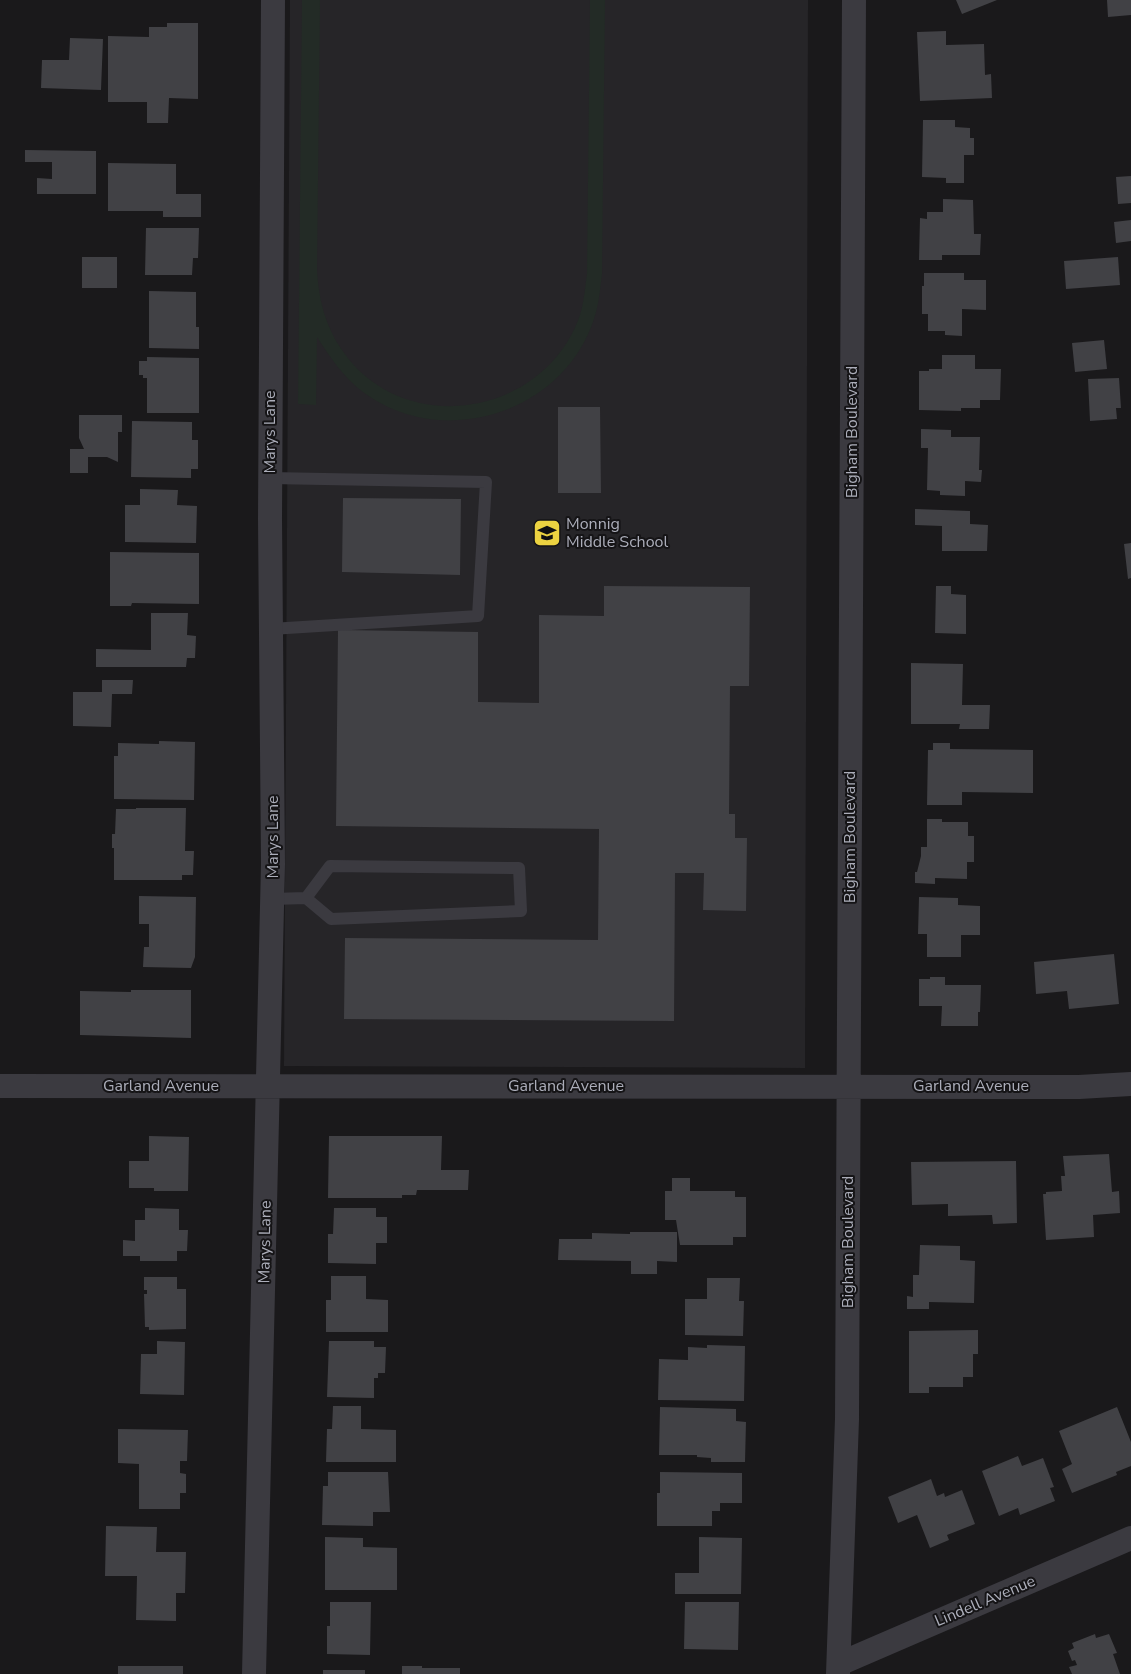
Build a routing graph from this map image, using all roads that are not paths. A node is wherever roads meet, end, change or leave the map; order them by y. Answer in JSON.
{"nodes":[{"id":1,"x":273,"y":0,"type":"edge"},
{"id":2,"x":854,"y":0,"type":"edge"},
{"id":3,"x":270,"y":478,"type":"junction"},
{"id":4,"x":271,"y":629,"type":"junction"},
{"id":5,"x":306,"y":898,"type":"junction"},
{"id":6,"x":272,"y":899,"type":"junction"},
{"id":7,"x":1131,"y":1084,"type":"edge"},
{"id":8,"x":0,"y":1086,"type":"edge"},
{"id":9,"x":268,"y":1086,"type":"junction"},
{"id":10,"x":849,"y":1086,"type":"junction"},
{"id":11,"x":1131,"y":1538,"type":"edge"},
{"id":12,"x":838,"y":1669,"type":"edge"},
{"id":13,"x":254,"y":1674,"type":"edge"}],
"edges":[{"from":1,"to":3,"type":"street","name":"Marys Lane"},
{"from":2,"to":10,"type":"street","name":"Bigham Boulevard"},
{"from":3,"to":4,"type":"street","name":"Marys Lane"},
{"from":3,"to":4,"type":"lane"},
{"from":4,"to":6,"type":"street","name":"Marys Lane"},
{"from":5,"to":5,"type":"lane"},
{"from":5,"to":6,"type":"lane"},
{"from":6,"to":9,"type":"street","name":"Marys Lane"},
{"from":7,"to":10,"type":"street","name":"Garland Avenue"},
{"from":8,"to":9,"type":"street","name":"Garland Avenue"},
{"from":9,"to":10,"type":"street","name":"Garland Avenue"},
{"from":9,"to":13,"type":"street","name":"Marys Lane"},
{"from":10,"to":12,"type":"street","name":"Bigham Boulevard"},
{"from":11,"to":12,"type":"street","name":"Lindell Avenue"}]}
